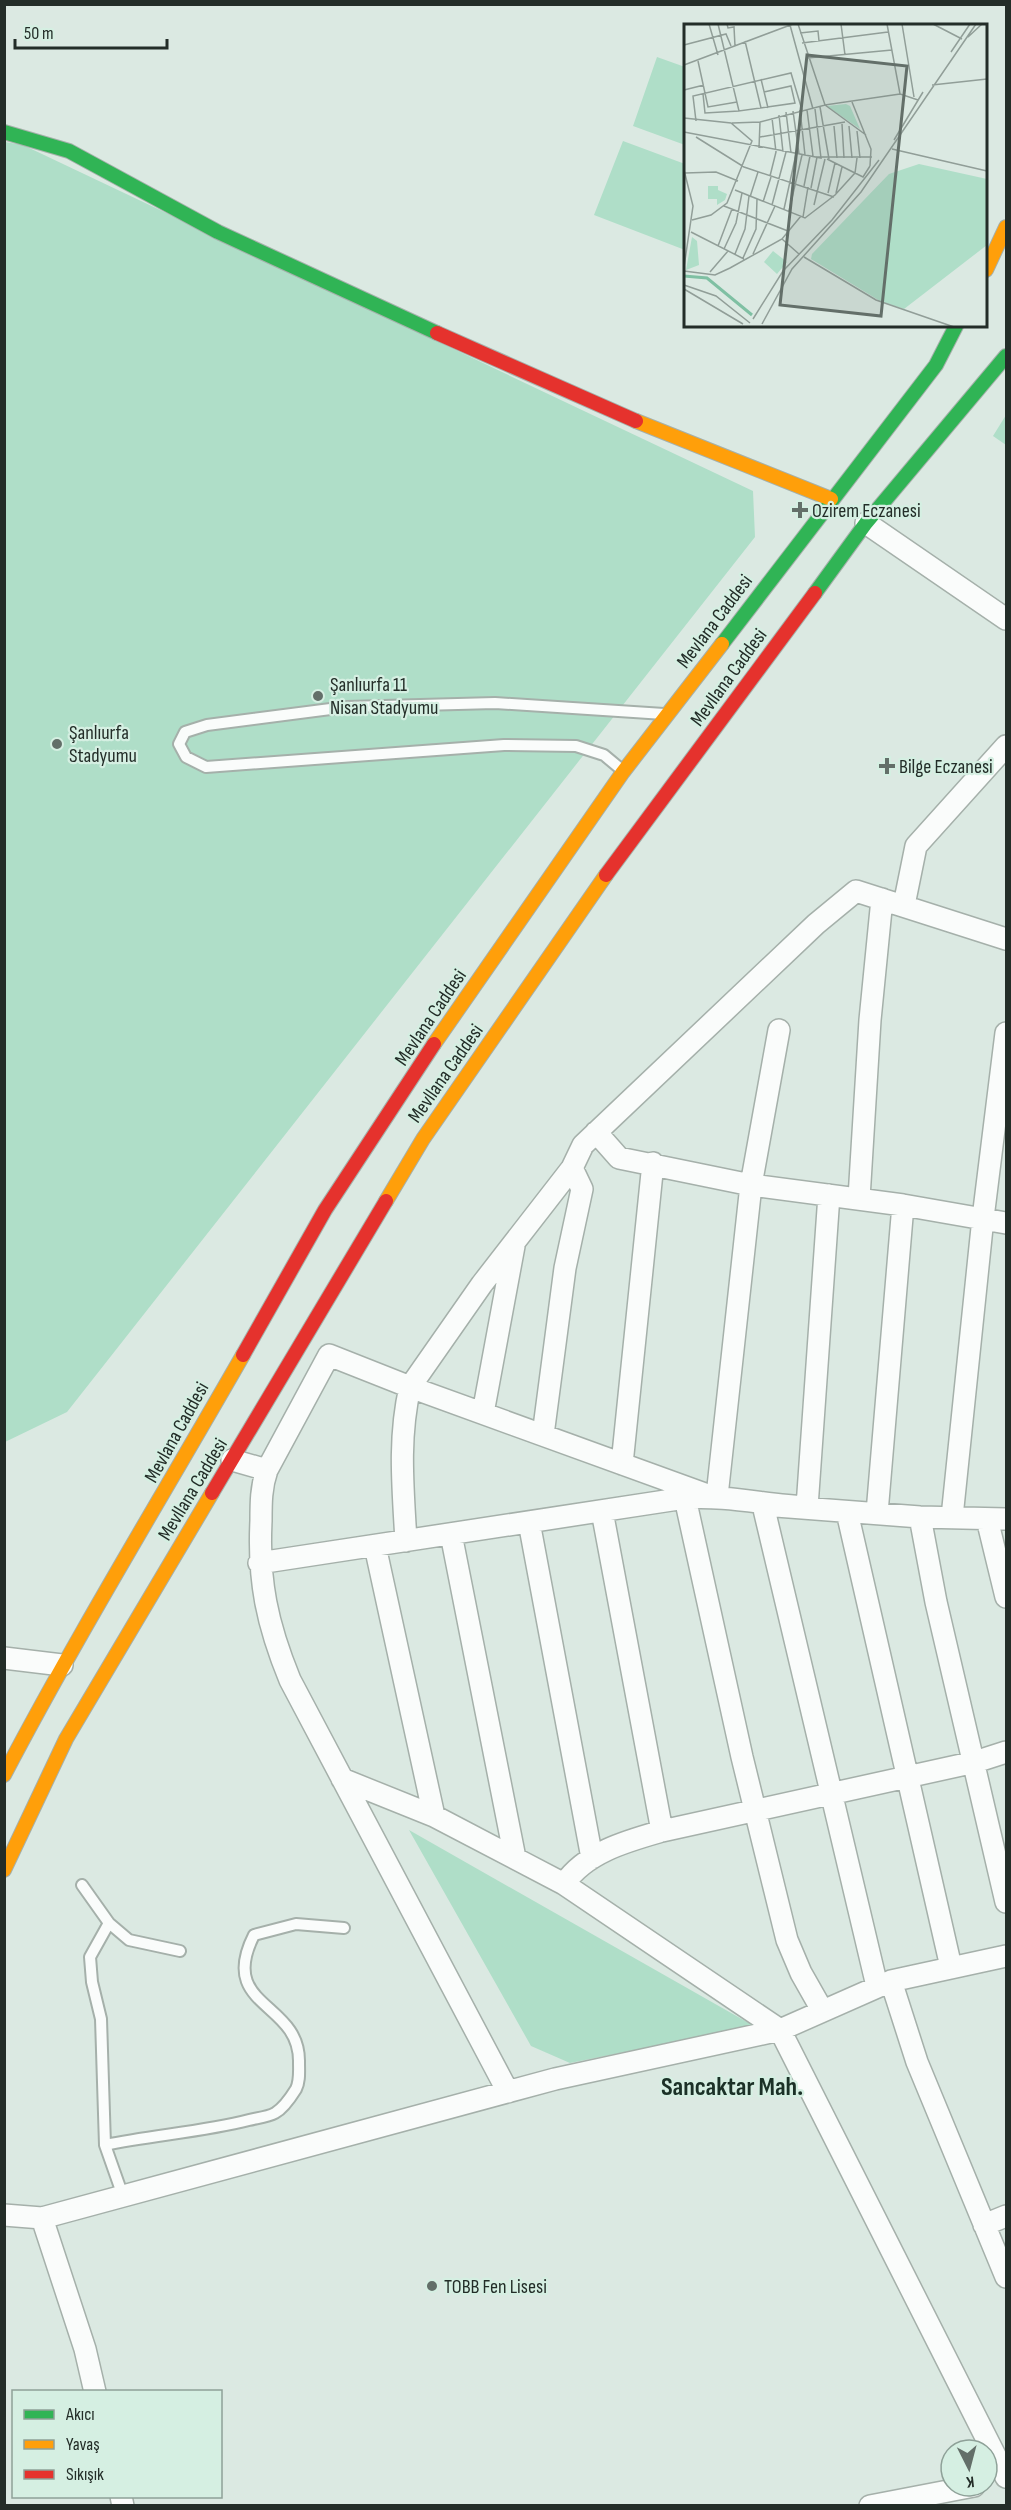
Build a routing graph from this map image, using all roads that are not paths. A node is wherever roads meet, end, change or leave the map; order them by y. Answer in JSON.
{"nodes":[{"id":1,"x":4,"y":132,"type":"edge"},
{"id":2,"x":1006,"y":227,"type":"edge"},
{"id":3,"x":987,"y":268,"type":"edge"},
{"id":4,"x":955,"y":327,"type":"edge"},
{"id":5,"x":1006,"y":356,"type":"edge"},
{"id":6,"x":831,"y":500,"type":"junction"},
{"id":7,"x":866,"y":523,"type":"junction"},
{"id":8,"x":1006,"y":619,"type":"edge"},
{"id":9,"x":668,"y":714,"type":"junction"},
{"id":10,"x":1006,"y":746,"type":"edge"},
{"id":11,"x":623,"y":772,"type":"junction"},
{"id":12,"x":882,"y":899,"type":"junction"},
{"id":13,"x":904,"y":905,"type":"junction"},
{"id":14,"x":1006,"y":939,"type":"edge"},
{"id":15,"x":779,"y":1030,"type":"dead end"},
{"id":16,"x":1006,"y":1034,"type":"edge"},
{"id":17,"x":596,"y":1132,"type":"junction"},
{"id":18,"x":653,"y":1163,"type":"junction"},
{"id":19,"x":572,"y":1168,"type":"junction"},
{"id":20,"x":752,"y":1185,"type":"junction"},
{"id":21,"x":829,"y":1196,"type":"junction"},
{"id":22,"x":859,"y":1198,"type":"junction"},
{"id":23,"x":903,"y":1205,"type":"junction"},
{"id":24,"x":982,"y":1218,"type":"junction"},
{"id":25,"x":1006,"y":1223,"type":"edge"},
{"id":26,"x":515,"y":1243,"type":"junction"},
{"id":27,"x":410,"y":1387,"type":"junction"},
{"id":28,"x":483,"y":1413,"type":"junction"},
{"id":29,"x":543,"y":1435,"type":"junction"},
{"id":30,"x":232,"y":1460,"type":"junction"},
{"id":31,"x":622,"y":1464,"type":"junction"},
{"id":32,"x":267,"y":1470,"type":"junction"},
{"id":33,"x":714,"y":1496,"type":"junction"},
{"id":34,"x":685,"y":1498,"type":"junction"},
{"id":35,"x":764,"y":1505,"type":"junction"},
{"id":36,"x":602,"y":1511,"type":"junction"},
{"id":37,"x":847,"y":1512,"type":"junction"},
{"id":38,"x":877,"y":1513,"type":"junction"},
{"id":39,"x":920,"y":1517,"type":"junction"},
{"id":40,"x":952,"y":1517,"type":"junction"},
{"id":41,"x":997,"y":1519,"type":"edge"},
{"id":42,"x":529,"y":1522,"type":"junction"},
{"id":43,"x":452,"y":1534,"type":"junction"},
{"id":44,"x":406,"y":1541,"type":"junction"},
{"id":45,"x":375,"y":1546,"type":"junction"},
{"id":46,"x":259,"y":1563,"type":"junction"},
{"id":47,"x":1006,"y":1597,"type":"edge"},
{"id":48,"x":4,"y":1658,"type":"edge"},
{"id":49,"x":62,"y":1665,"type":"junction"},
{"id":50,"x":1006,"y":1752,"type":"edge"},
{"id":51,"x":975,"y":1762,"type":"junction"},
{"id":52,"x":4,"y":1775,"type":"edge"},
{"id":53,"x":907,"y":1777,"type":"junction"},
{"id":54,"x":342,"y":1779,"type":"junction"},
{"id":55,"x":832,"y":1793,"type":"junction"},
{"id":56,"x":756,"y":1810,"type":"junction"},
{"id":57,"x":434,"y":1816,"type":"junction"},
{"id":58,"x":662,"y":1831,"type":"junction"},
{"id":59,"x":515,"y":1858,"type":"junction"},
{"id":60,"x":592,"y":1858,"type":"junction"},
{"id":61,"x":4,"y":1870,"type":"edge"},
{"id":62,"x":564,"y":1884,"type":"junction"},
{"id":63,"x":82,"y":1885,"type":"dead end"},
{"id":64,"x":1006,"y":1902,"type":"edge"},
{"id":65,"x":109,"y":1923,"type":"junction"},
{"id":66,"x":344,"y":1928,"type":"dead end"},
{"id":67,"x":180,"y":1951,"type":"dead end"},
{"id":68,"x":1005,"y":1961,"type":"edge"},
{"id":69,"x":951,"y":1967,"type":"junction"},
{"id":70,"x":884,"y":1984,"type":"junction"},
{"id":71,"x":822,"y":2010,"type":"junction"},
{"id":72,"x":780,"y":2030,"type":"junction"},
{"id":73,"x":508,"y":2092,"type":"junction"},
{"id":74,"x":105,"y":2145,"type":"junction"},
{"id":75,"x":123,"y":2196,"type":"junction"},
{"id":76,"x":4,"y":2215,"type":"edge"},
{"id":77,"x":1006,"y":2216,"type":"edge"},
{"id":78,"x":42,"y":2218,"type":"junction"},
{"id":79,"x":984,"y":2225,"type":"junction"},
{"id":80,"x":1006,"y":2277,"type":"edge"},
{"id":81,"x":95,"y":2390,"type":"edge"},
{"id":82,"x":1006,"y":2478,"type":"edge"},
{"id":83,"x":939,"y":2492,"type":"edge"},
{"id":84,"x":870,"y":2505,"type":"edge"}],
"edges":[{"from":1,"to":6,"type":"main road"},
{"from":2,"to":3,"type":"main road"},
{"from":4,"to":6,"type":"main road","name":"Mevlana Caddesi"},
{"from":5,"to":7,"type":"main road","name":"Mevllana Caddesi"},
{"from":6,"to":9,"type":"main road","name":"Mevlana Caddesi"},
{"from":7,"to":8,"type":"street"},
{"from":7,"to":30,"type":"main road","name":"Mevllana Caddesi"},
{"from":9,"to":11,"type":"main road","name":"Mevlana Caddesi"},
{"from":9,"to":11,"type":"lane"},
{"from":10,"to":13,"type":"street"},
{"from":11,"to":49,"type":"main road","name":"Mevlana Caddesi"},
{"from":12,"to":13,"type":"street"},
{"from":12,"to":17,"type":"street"},
{"from":12,"to":22,"type":"street"},
{"from":13,"to":14,"type":"street"},
{"from":15,"to":20,"type":"street"},
{"from":16,"to":24,"type":"street"},
{"from":17,"to":18,"type":"street"},
{"from":17,"to":19,"type":"street"},
{"from":18,"to":20,"type":"street"},
{"from":18,"to":31,"type":"street"},
{"from":19,"to":26,"type":"street"},
{"from":19,"to":29,"type":"street"},
{"from":20,"to":21,"type":"street"},
{"from":20,"to":33,"type":"street"},
{"from":21,"to":22,"type":"street"},
{"from":21,"to":35,"type":"street"},
{"from":22,"to":23,"type":"street"},
{"from":23,"to":24,"type":"street"},
{"from":23,"to":38,"type":"street"},
{"from":24,"to":25,"type":"street"},
{"from":24,"to":40,"type":"street"},
{"from":26,"to":27,"type":"street"},
{"from":26,"to":28,"type":"street"},
{"from":27,"to":28,"type":"street"},
{"from":27,"to":32,"type":"street"},
{"from":27,"to":44,"type":"street"},
{"from":28,"to":29,"type":"street"},
{"from":29,"to":31,"type":"street"},
{"from":30,"to":32,"type":"street"},
{"from":30,"to":61,"type":"main road","name":"Mevllana Caddesi"},
{"from":31,"to":33,"type":"street"},
{"from":32,"to":46,"type":"street"},
{"from":33,"to":34,"type":"street"},
{"from":33,"to":35,"type":"street"},
{"from":34,"to":36,"type":"street"},
{"from":34,"to":56,"type":"street"},
{"from":35,"to":37,"type":"street"},
{"from":35,"to":55,"type":"street"},
{"from":36,"to":42,"type":"street"},
{"from":36,"to":58,"type":"street"},
{"from":37,"to":38,"type":"street"},
{"from":37,"to":53,"type":"street"},
{"from":38,"to":39,"type":"street"},
{"from":39,"to":40,"type":"street"},
{"from":39,"to":51,"type":"street"},
{"from":40,"to":41,"type":"street"},
{"from":41,"to":47,"type":"street"},
{"from":42,"to":43,"type":"street"},
{"from":42,"to":60,"type":"street"},
{"from":43,"to":44,"type":"street"},
{"from":43,"to":59,"type":"street"},
{"from":44,"to":45,"type":"street"},
{"from":45,"to":46,"type":"street"},
{"from":45,"to":57,"type":"street"},
{"from":46,"to":54,"type":"street"},
{"from":48,"to":49,"type":"street"},
{"from":49,"to":52,"type":"main road","name":"Mevlana Caddesi"},
{"from":50,"to":51,"type":"street"},
{"from":51,"to":53,"type":"street"},
{"from":51,"to":64,"type":"street"},
{"from":53,"to":55,"type":"street"},
{"from":53,"to":69,"type":"street"},
{"from":54,"to":57,"type":"street"},
{"from":54,"to":73,"type":"street"},
{"from":55,"to":56,"type":"street"},
{"from":55,"to":70,"type":"street"},
{"from":56,"to":58,"type":"street"},
{"from":56,"to":71,"type":"street"},
{"from":57,"to":59,"type":"street"},
{"from":58,"to":60,"type":"street"},
{"from":59,"to":62,"type":"street"},
{"from":60,"to":62,"type":"street"},
{"from":62,"to":72,"type":"street"},
{"from":63,"to":65,"type":"lane"},
{"from":65,"to":67,"type":"lane"},
{"from":65,"to":74,"type":"lane"},
{"from":66,"to":74,"type":"lane"},
{"from":68,"to":69,"type":"street"},
{"from":69,"to":70,"type":"street"},
{"from":70,"to":71,"type":"street"},
{"from":70,"to":79,"type":"street"},
{"from":71,"to":72,"type":"street"},
{"from":72,"to":73,"type":"street"},
{"from":72,"to":82,"type":"street"},
{"from":73,"to":75,"type":"street"},
{"from":74,"to":75,"type":"lane"},
{"from":75,"to":78,"type":"street"},
{"from":76,"to":78,"type":"street"},
{"from":77,"to":79,"type":"street"},
{"from":78,"to":81,"type":"street"},
{"from":79,"to":80,"type":"street"},
{"from":83,"to":84,"type":"street"}]}
